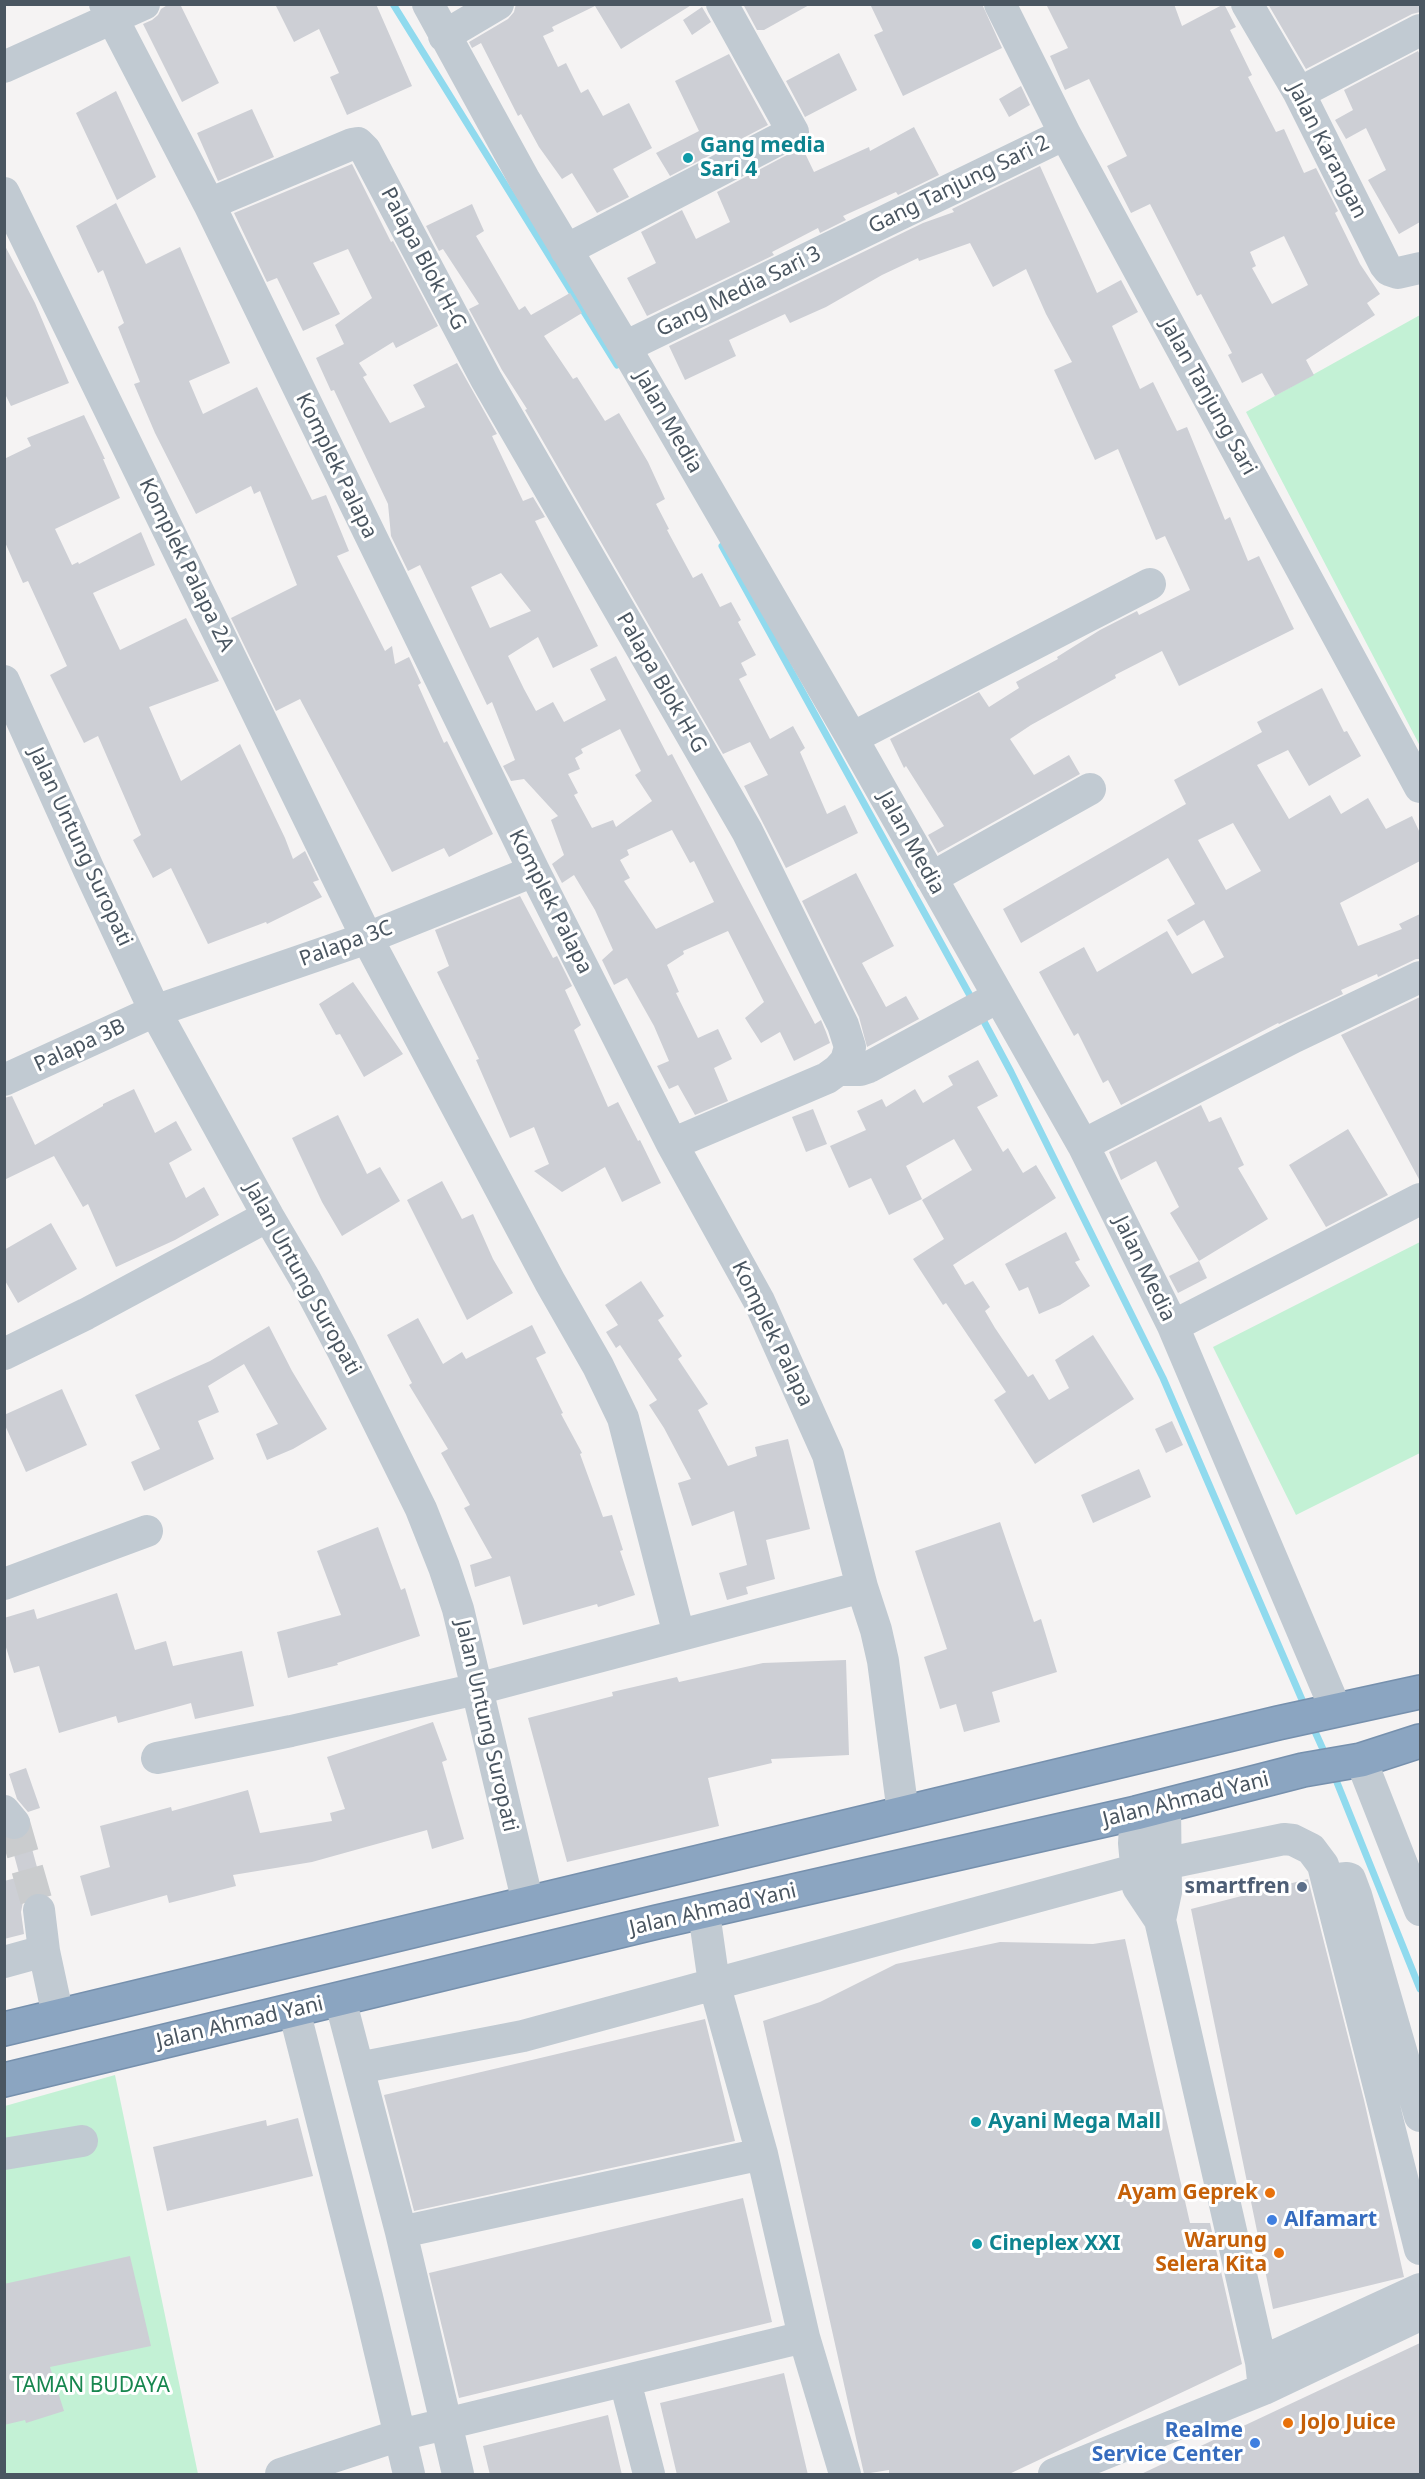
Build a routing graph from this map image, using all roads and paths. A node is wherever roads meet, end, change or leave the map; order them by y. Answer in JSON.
{"nodes":[{"id":1,"x":144,"y":4,"type":"edge"},
{"id":2,"x":428,"y":4,"type":"edge"},
{"id":3,"x":498,"y":4,"type":"edge"},
{"id":4,"x":1000,"y":4,"type":"edge"},
{"id":5,"x":1247,"y":4,"type":"edge"},
{"id":6,"x":108,"y":12,"type":"edge"},
{"id":7,"x":729,"y":17,"type":"edge"},
{"id":8,"x":1420,"y":30,"type":"edge"},
{"id":9,"x":444,"y":36,"type":"junction"},
{"id":10,"x":4,"y":68,"type":"edge"},
{"id":11,"x":1299,"y":93,"type":"junction"},
{"id":12,"x":1065,"y":134,"type":"junction"},
{"id":13,"x":4,"y":193,"type":"edge"},
{"id":14,"x":209,"y":204,"type":"junction"},
{"id":15,"x":853,"y":236,"type":"joint"},
{"id":16,"x":566,"y":250,"type":"junction"},
{"id":17,"x":1420,"y":268,"type":"edge"},
{"id":18,"x":625,"y":347,"type":"junction"},
{"id":19,"x":1150,"y":584,"type":"dead end"},
{"id":20,"x":4,"y":681,"type":"edge"},
{"id":21,"x":16,"y":737,"type":"edge"},
{"id":22,"x":852,"y":738,"type":"junction"},
{"id":23,"x":1420,"y":787,"type":"edge"},
{"id":24,"x":1090,"y":789,"type":"dead end"},
{"id":25,"x":534,"y":871,"type":"junction"},
{"id":26,"x":931,"y":878,"type":"junction"},
{"id":27,"x":367,"y":938,"type":"junction"},
{"id":28,"x":1420,"y":977,"type":"edge"},
{"id":29,"x":998,"y":997,"type":"junction"},
{"id":30,"x":155,"y":1011,"type":"junction"},
{"id":31,"x":838,"y":1070,"type":"junction"},
{"id":32,"x":4,"y":1080,"type":"edge"},
{"id":33,"x":672,"y":1144,"type":"junction"},
{"id":34,"x":1083,"y":1145,"type":"junction"},
{"id":35,"x":1420,"y":1198,"type":"edge"},
{"id":36,"x":268,"y":1216,"type":"junction"},
{"id":37,"x":1173,"y":1326,"type":"junction"},
{"id":38,"x":4,"y":1354,"type":"edge"},
{"id":39,"x":147,"y":1531,"type":"dead end"},
{"id":40,"x":4,"y":1584,"type":"edge"},
{"id":41,"x":862,"y":1587,"type":"junction"},
{"id":42,"x":679,"y":1635,"type":"junction"},
{"id":43,"x":477,"y":1689,"type":"junction"},
{"id":44,"x":1420,"y":1692,"type":"edge"},
{"id":45,"x":1330,"y":1712,"type":"junction"},
{"id":46,"x":1420,"y":1742,"type":"edge"},
{"id":47,"x":158,"y":1758,"type":"dead end"},
{"id":48,"x":1356,"y":1761,"type":"junction"},
{"id":49,"x":1151,"y":1809,"type":"junction"},
{"id":50,"x":903,"y":1813,"type":"junction"},
{"id":51,"x":1165,"y":1865,"type":"junction"},
{"id":52,"x":1135,"y":1870,"type":"junction"},
{"id":53,"x":528,"y":1903,"type":"junction"},
{"id":54,"x":39,"y":1910,"type":"tunnel mouth"},
{"id":55,"x":1420,"y":1910,"type":"edge"},
{"id":56,"x":704,"y":1913,"type":"junction"},
{"id":57,"x":1160,"y":1920,"type":"junction"},
{"id":58,"x":44,"y":1951,"type":"junction"},
{"id":59,"x":4,"y":1962,"type":"edge"},
{"id":60,"x":714,"y":1983,"type":"junction"},
{"id":61,"x":1371,"y":1996,"type":"junction"},
{"id":62,"x":317,"y":2004,"type":"junction"},
{"id":63,"x":58,"y":2016,"type":"junction"},
{"id":64,"x":4,"y":2029,"type":"edge"},
{"id":65,"x":358,"y":2068,"type":"junction"},
{"id":66,"x":4,"y":2080,"type":"edge"},
{"id":67,"x":1420,"y":2114,"type":"edge"},
{"id":68,"x":1387,"y":2118,"type":"junction"},
{"id":69,"x":82,"y":2141,"type":"dead end"},
{"id":70,"x":4,"y":2154,"type":"edge"},
{"id":71,"x":762,"y":2154,"type":"junction"},
{"id":72,"x":401,"y":2232,"type":"junction"},
{"id":73,"x":1420,"y":2248,"type":"edge"},
{"id":74,"x":1420,"y":2289,"type":"edge"},
{"id":75,"x":1420,"y":2315,"type":"edge"},
{"id":76,"x":804,"y":2337,"type":"junction"},
{"id":77,"x":1262,"y":2375,"type":"junction"},
{"id":78,"x":625,"y":2381,"type":"junction"},
{"id":79,"x":445,"y":2424,"type":"junction"},
{"id":80,"x":400,"y":2435,"type":"junction"},
{"id":81,"x":352,"y":2463,"type":"edge"},
{"id":82,"x":291,"y":2473,"type":"edge"},
{"id":83,"x":409,"y":2475,"type":"edge"},
{"id":84,"x":458,"y":2475,"type":"edge"},
{"id":85,"x":649,"y":2475,"type":"edge"},
{"id":86,"x":845,"y":2475,"type":"edge"},
{"id":87,"x":1054,"y":2475,"type":"edge"}],
"edges":[{"from":1,"to":6,"type":"street"},
{"from":2,"to":9,"type":"street","name":"Jalan Media"},
{"from":3,"to":9,"type":"street"},
{"from":4,"to":12,"type":"street","name":"Jalan Tanjung Sari"},
{"from":5,"to":11,"type":"street","name":"Jalan Karangan"},
{"from":6,"to":10,"type":"street"},
{"from":6,"to":14,"type":"street","name":"Komplek Palapa"},
{"from":7,"to":16,"type":"street"},
{"from":8,"to":11,"type":"street"},
{"from":9,"to":16,"type":"street","name":"Jalan Media"},
{"from":11,"to":17,"type":"street","name":"Jalan Karangan"},
{"from":12,"to":15,"type":"street","name":"Gang Tanjung Sari 2"},
{"from":12,"to":23,"type":"street","name":"Jalan Tanjung Sari"},
{"from":13,"to":27,"type":"street","name":"Komplek Palapa 2A"},
{"from":14,"to":25,"type":"street","name":"Komplek Palapa"},
{"from":14,"to":31,"type":"street","name":"Palapa Blok H-G"},
{"from":15,"to":18,"type":"street","name":"Gang Media Sari 3"},
{"from":16,"to":18,"type":"street","name":"Jalan Media"},
{"from":18,"to":22,"type":"street","name":"Jalan Media"},
{"from":19,"to":22,"type":"street"},
{"from":20,"to":21,"type":"street","name":"Jalan Untung Suropati"},
{"from":21,"to":30,"type":"street","name":"Jalan Untung Suropati"},
{"from":22,"to":26,"type":"street","name":"Jalan Media"},
{"from":24,"to":26,"type":"street"},
{"from":25,"to":27,"type":"street","name":"Palapa 3C"},
{"from":25,"to":33,"type":"street","name":"Komplek Palapa"},
{"from":26,"to":29,"type":"street","name":"Jalan Media"},
{"from":27,"to":30,"type":"street","name":"Palapa 3C"},
{"from":27,"to":42,"type":"street","name":"Komplek Palapa 2A"},
{"from":28,"to":34,"type":"street"},
{"from":29,"to":31,"type":"street"},
{"from":29,"to":34,"type":"street","name":"Jalan Media"},
{"from":30,"to":32,"type":"street","name":"Palapa 3B"},
{"from":30,"to":36,"type":"street","name":"Jalan Untung Suropati"},
{"from":31,"to":33,"type":"street"},
{"from":33,"to":41,"type":"street","name":"Komplek Palapa"},
{"from":34,"to":37,"type":"street","name":"Jalan Media"},
{"from":35,"to":37,"type":"street"},
{"from":36,"to":38,"type":"street"},
{"from":36,"to":43,"type":"street","name":"Jalan Untung Suropati"},
{"from":37,"to":45,"type":"street","name":"Jalan Media"},
{"from":39,"to":40,"type":"street"},
{"from":41,"to":42,"type":"street"},
{"from":41,"to":50,"type":"street","name":"Komplek Palapa"},
{"from":42,"to":43,"type":"street"},
{"from":43,"to":47,"type":"street"},
{"from":43,"to":53,"type":"street","name":"Jalan Untung Suropati"},
{"from":44,"to":45,"type":"highway"},
{"from":45,"to":50,"type":"highway"},
{"from":46,"to":48,"type":"highway","name":"Jalan Ahmad Yani"},
{"from":48,"to":49,"type":"highway","name":"Jalan Ahmad Yani"},
{"from":48,"to":55,"type":"street"},
{"from":49,"to":51,"type":"street"},
{"from":49,"to":52,"type":"street"},
{"from":49,"to":56,"type":"highway","name":"Jalan Ahmad Yani"},
{"from":50,"to":53,"type":"highway"},
{"from":51,"to":52,"type":"street"},
{"from":51,"to":57,"type":"street"},
{"from":51,"to":61,"type":"street"},
{"from":52,"to":57,"type":"street"},
{"from":52,"to":60,"type":"street"},
{"from":53,"to":63,"type":"highway"},
{"from":54,"to":58,"type":"street"},
{"from":56,"to":60,"type":"street"},
{"from":56,"to":62,"type":"highway","name":"Jalan Ahmad Yani"},
{"from":57,"to":77,"type":"street"},
{"from":58,"to":59,"type":"street"},
{"from":58,"to":63,"type":"street"},
{"from":60,"to":65,"type":"street"},
{"from":60,"to":71,"type":"street"},
{"from":61,"to":67,"type":"street"},
{"from":61,"to":68,"type":"street"},
{"from":62,"to":65,"type":"street"},
{"from":62,"to":66,"type":"highway","name":"Jalan Ahmad Yani"},
{"from":62,"to":80,"type":"street"},
{"from":63,"to":64,"type":"highway"},
{"from":65,"to":72,"type":"street"},
{"from":67,"to":68,"type":"street"},
{"from":68,"to":73,"type":"street"},
{"from":69,"to":70,"type":"street"},
{"from":71,"to":72,"type":"street"},
{"from":71,"to":76,"type":"street"},
{"from":72,"to":79,"type":"street"},
{"from":74,"to":77,"type":"street"},
{"from":75,"to":77,"type":"street"},
{"from":76,"to":78,"type":"street"},
{"from":76,"to":86,"type":"street"},
{"from":77,"to":87,"type":"street"},
{"from":78,"to":79,"type":"street"},
{"from":78,"to":85,"type":"street"},
{"from":79,"to":80,"type":"street"},
{"from":79,"to":84,"type":"street"},
{"from":80,"to":81,"type":"street"},
{"from":80,"to":83,"type":"street"},
{"from":81,"to":82,"type":"street"}]}
